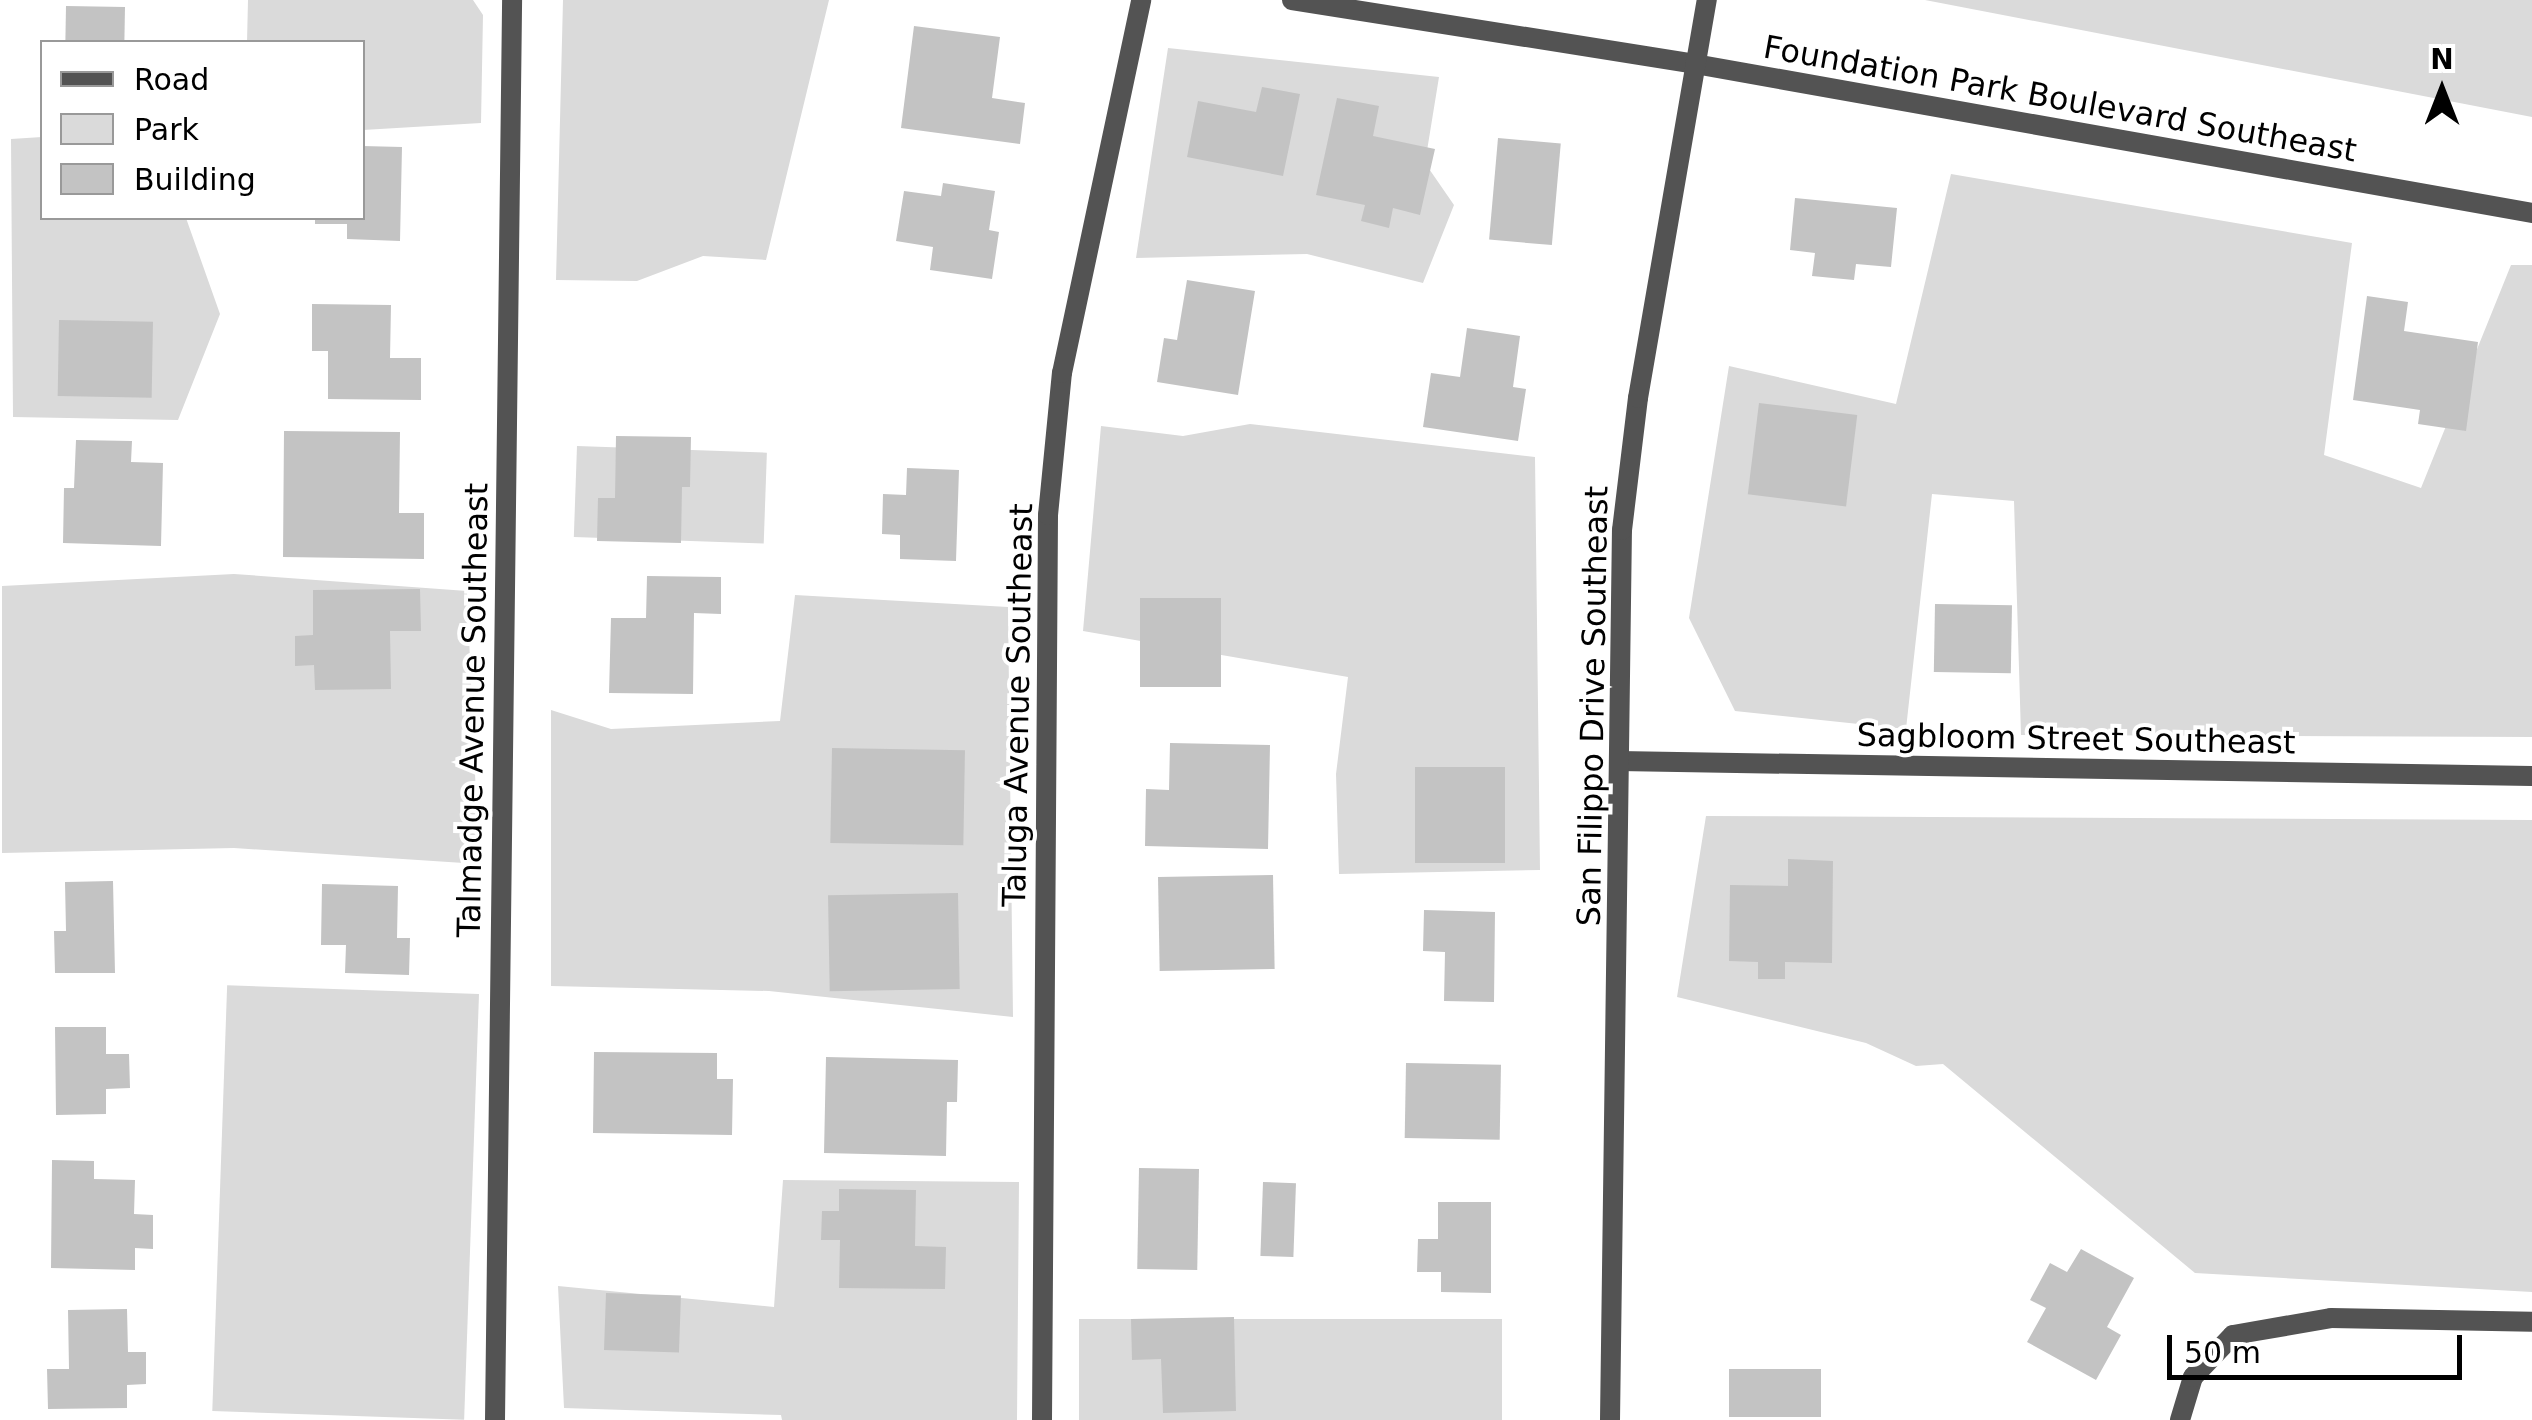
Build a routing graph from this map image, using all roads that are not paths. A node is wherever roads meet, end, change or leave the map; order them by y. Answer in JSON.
{"nodes":[{"id":1,"x":512,"y":0,"type":"edge"},
{"id":2,"x":1142,"y":0,"type":"edge"},
{"id":3,"x":1292,"y":0,"type":"edge"},
{"id":4,"x":1707,"y":0,"type":"edge"},
{"id":5,"x":1695,"y":64,"type":"junction"},
{"id":6,"x":2532,"y":213,"type":"edge"},
{"id":7,"x":1619,"y":761,"type":"junction"},
{"id":8,"x":2532,"y":776,"type":"edge"},
{"id":9,"x":2532,"y":1322,"type":"edge"},
{"id":10,"x":495,"y":1420,"type":"edge"},
{"id":11,"x":1042,"y":1420,"type":"edge"},
{"id":12,"x":1610,"y":1420,"type":"edge"},
{"id":13,"x":2180,"y":1420,"type":"edge"}],
"edges":[{"from":1,"to":10,"type":"street","name":"Talmadge Avenue Southeast"},
{"from":2,"to":11,"type":"street","name":"Taluga Avenue Southeast"},
{"from":3,"to":5,"type":"street","name":"Foundation Park Boulevard Southeast"},
{"from":4,"to":5,"type":"street","name":"San Filippo Drive Southeast"},
{"from":5,"to":6,"type":"street","name":"Foundation Park Boulevard Southeast"},
{"from":5,"to":7,"type":"street","name":"San Filippo Drive Southeast"},
{"from":7,"to":8,"type":"street","name":"Sagbloom Street Southeast"},
{"from":7,"to":12,"type":"street","name":"San Filippo Drive Southeast"},
{"from":9,"to":13,"type":"street"}]}
